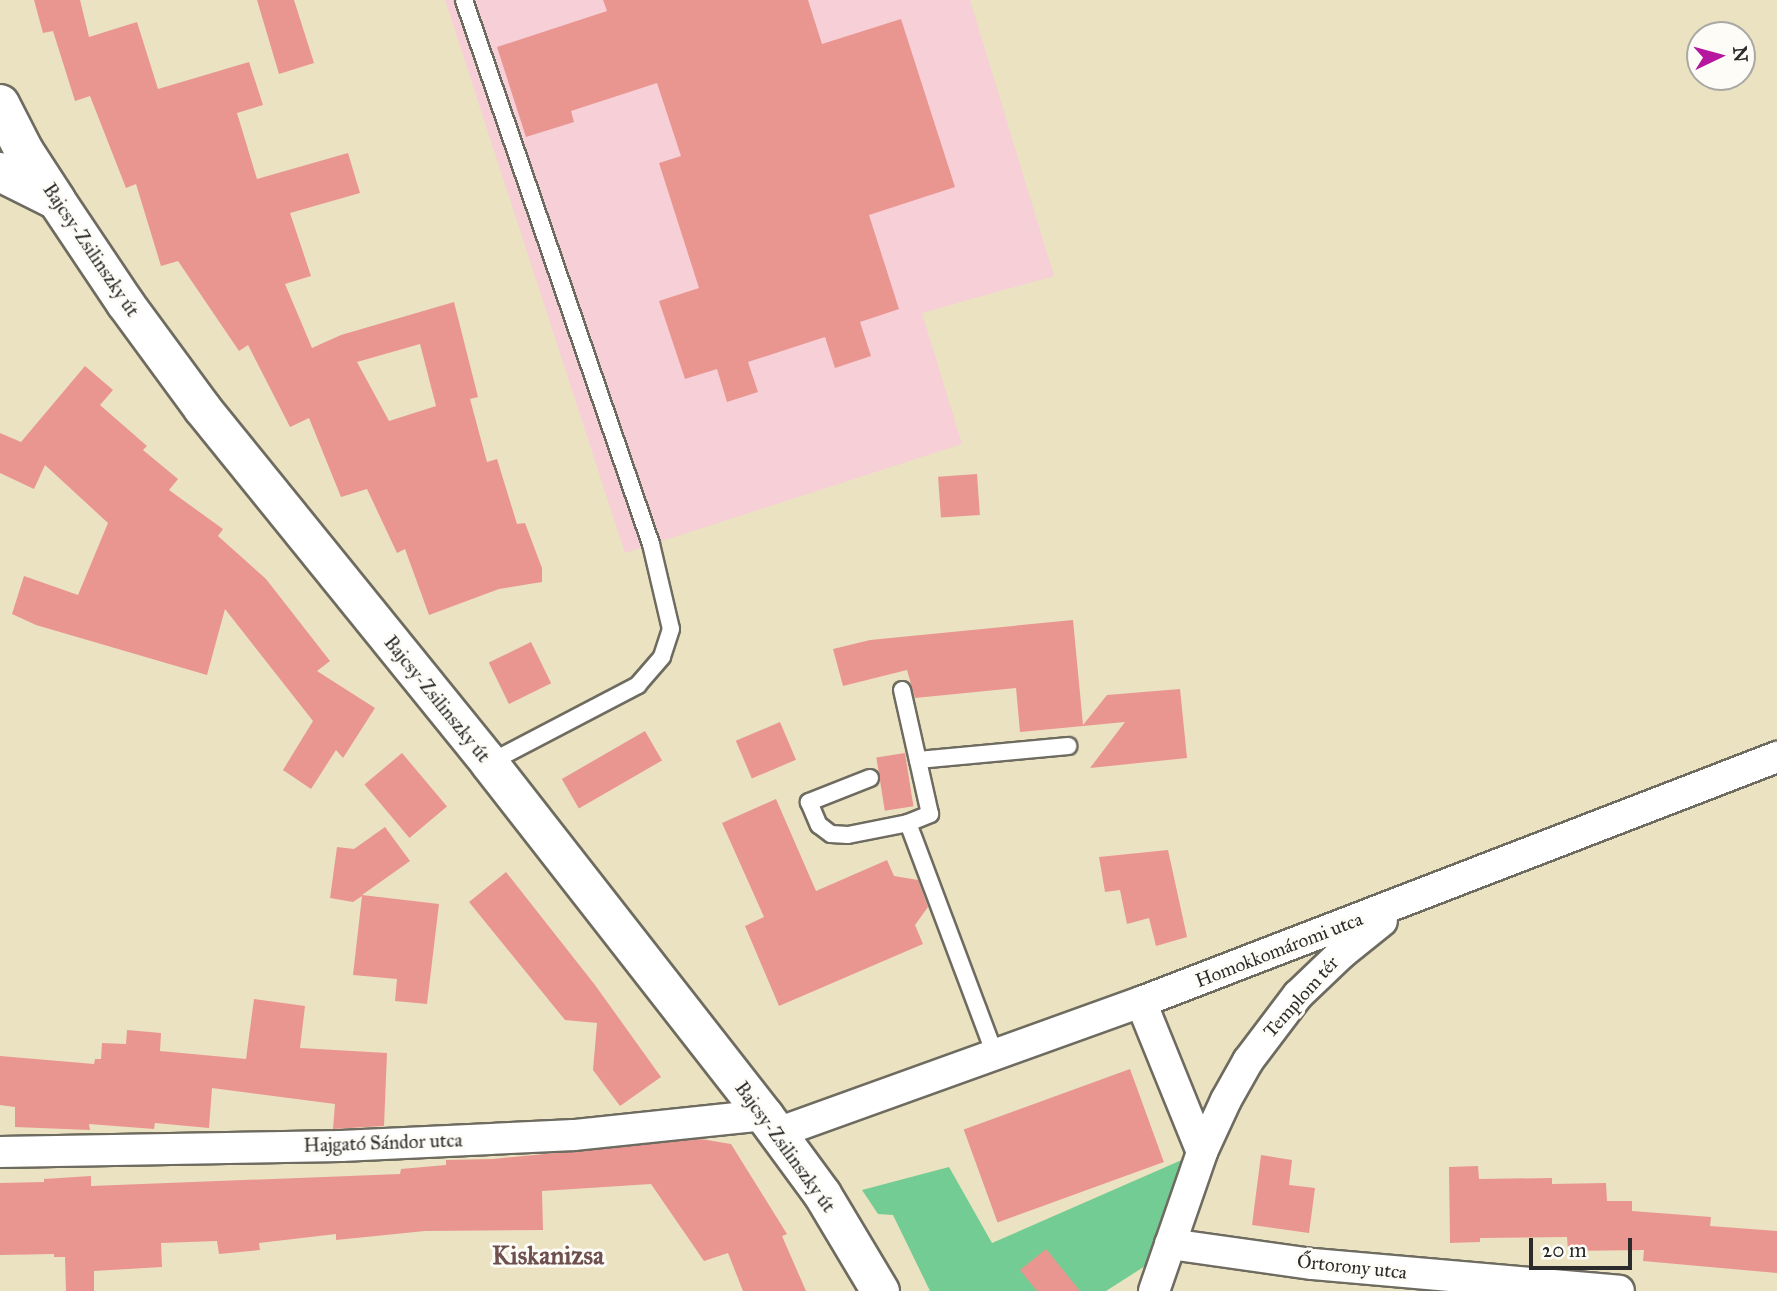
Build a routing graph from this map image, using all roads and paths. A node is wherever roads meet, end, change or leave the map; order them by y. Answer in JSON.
{"nodes":[{"id":1,"x":464,"y":0,"type":"edge"},
{"id":2,"x":0,"y":104,"type":"edge"},
{"id":3,"x":0,"y":172,"type":"edge"},
{"id":4,"x":56,"y":200,"type":"junction"},
{"id":5,"x":902,"y":690,"type":"dead end"},
{"id":6,"x":1068,"y":746,"type":"dead end"},
{"id":7,"x":1777,"y":757,"type":"edge"},
{"id":8,"x":918,"y":760,"type":"junction"},
{"id":9,"x":489,"y":763,"type":"junction"},
{"id":10,"x":870,"y":778,"type":"dead end"},
{"id":11,"x":908,"y":823,"type":"junction"},
{"id":12,"x":1408,"y":902,"type":"junction"},
{"id":13,"x":1141,"y":1002,"type":"junction"},
{"id":14,"x":995,"y":1054,"type":"junction"},
{"id":15,"x":770,"y":1124,"type":"junction"},
{"id":16,"x":0,"y":1152,"type":"edge"},
{"id":17,"x":1202,"y":1152,"type":"junction"},
{"id":18,"x":1170,"y":1244,"type":"junction"},
{"id":19,"x":880,"y":1291,"type":"edge"},
{"id":20,"x":1154,"y":1291,"type":"edge"},
{"id":21,"x":1619,"y":1291,"type":"edge"}],
"edges":[{"from":1,"to":9,"type":"lane"},
{"from":2,"to":4,"type":"main road","name":"Bajcsy-Zsilinszky út"},
{"from":3,"to":4,"type":"main road"},
{"from":4,"to":9,"type":"street","name":"Bajcsy-Zsilinszky út"},
{"from":5,"to":8,"type":"lane"},
{"from":6,"to":8,"type":"lane"},
{"from":7,"to":12,"type":"street","name":"Homokkomáromi utca"},
{"from":8,"to":11,"type":"lane"},
{"from":9,"to":15,"type":"street","name":"Bajcsy-Zsilinszky út"},
{"from":10,"to":11,"type":"lane"},
{"from":11,"to":14,"type":"lane"},
{"from":12,"to":13,"type":"street","name":"Homokkomáromi utca"},
{"from":12,"to":17,"type":"street","name":"Templom tér"},
{"from":13,"to":14,"type":"street","name":"Homokkomáromi utca"},
{"from":13,"to":17,"type":"street"},
{"from":14,"to":15,"type":"street","name":"Homokkomáromi utca"},
{"from":15,"to":16,"type":"street","name":"Hajgató Sándor utca"},
{"from":15,"to":19,"type":"street","name":"Bajcsy-Zsilinszky út"},
{"from":17,"to":18,"type":"street","name":"Templom tér"},
{"from":18,"to":20,"type":"street","name":"Templom tér"},
{"from":18,"to":21,"type":"street","name":"Őrtorony utca"}]}
